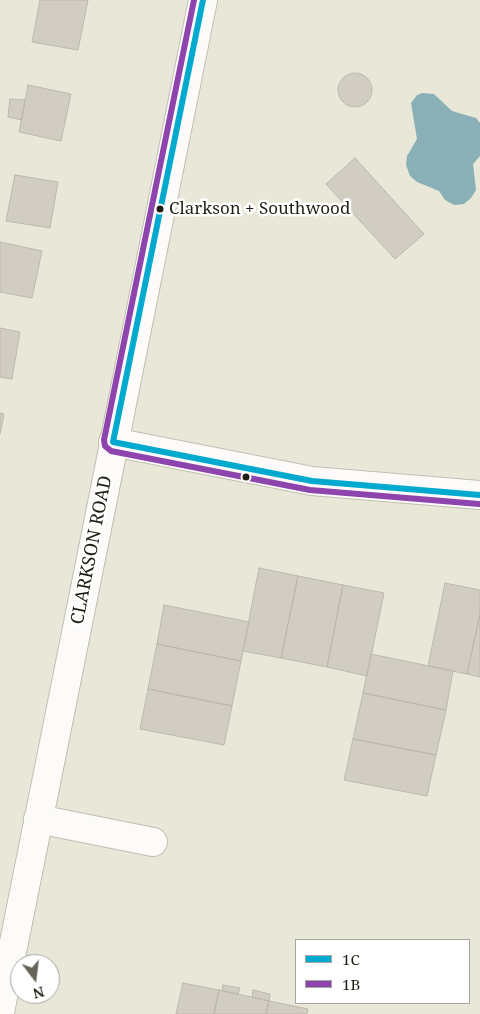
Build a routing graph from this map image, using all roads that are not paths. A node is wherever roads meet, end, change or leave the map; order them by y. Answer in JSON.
{"nodes":[{"id":1,"x":203,"y":0,"type":"edge"},
{"id":2,"x":113,"y":442,"type":"junction"},
{"id":3,"x":480,"y":496,"type":"edge"},
{"id":4,"x":38,"y":819,"type":"junction"},
{"id":5,"x":153,"y":842,"type":"dead end"},
{"id":6,"x":0,"y":1012,"type":"edge"}],
"edges":[{"from":1,"to":2,"type":"street","name":"CLARKSON ROAD"},
{"from":2,"to":3,"type":"street"},
{"from":2,"to":4,"type":"street","name":"CLARKSON ROAD"},
{"from":4,"to":5,"type":"street"},
{"from":4,"to":6,"type":"street","name":"CLARKSON ROAD"}]}
